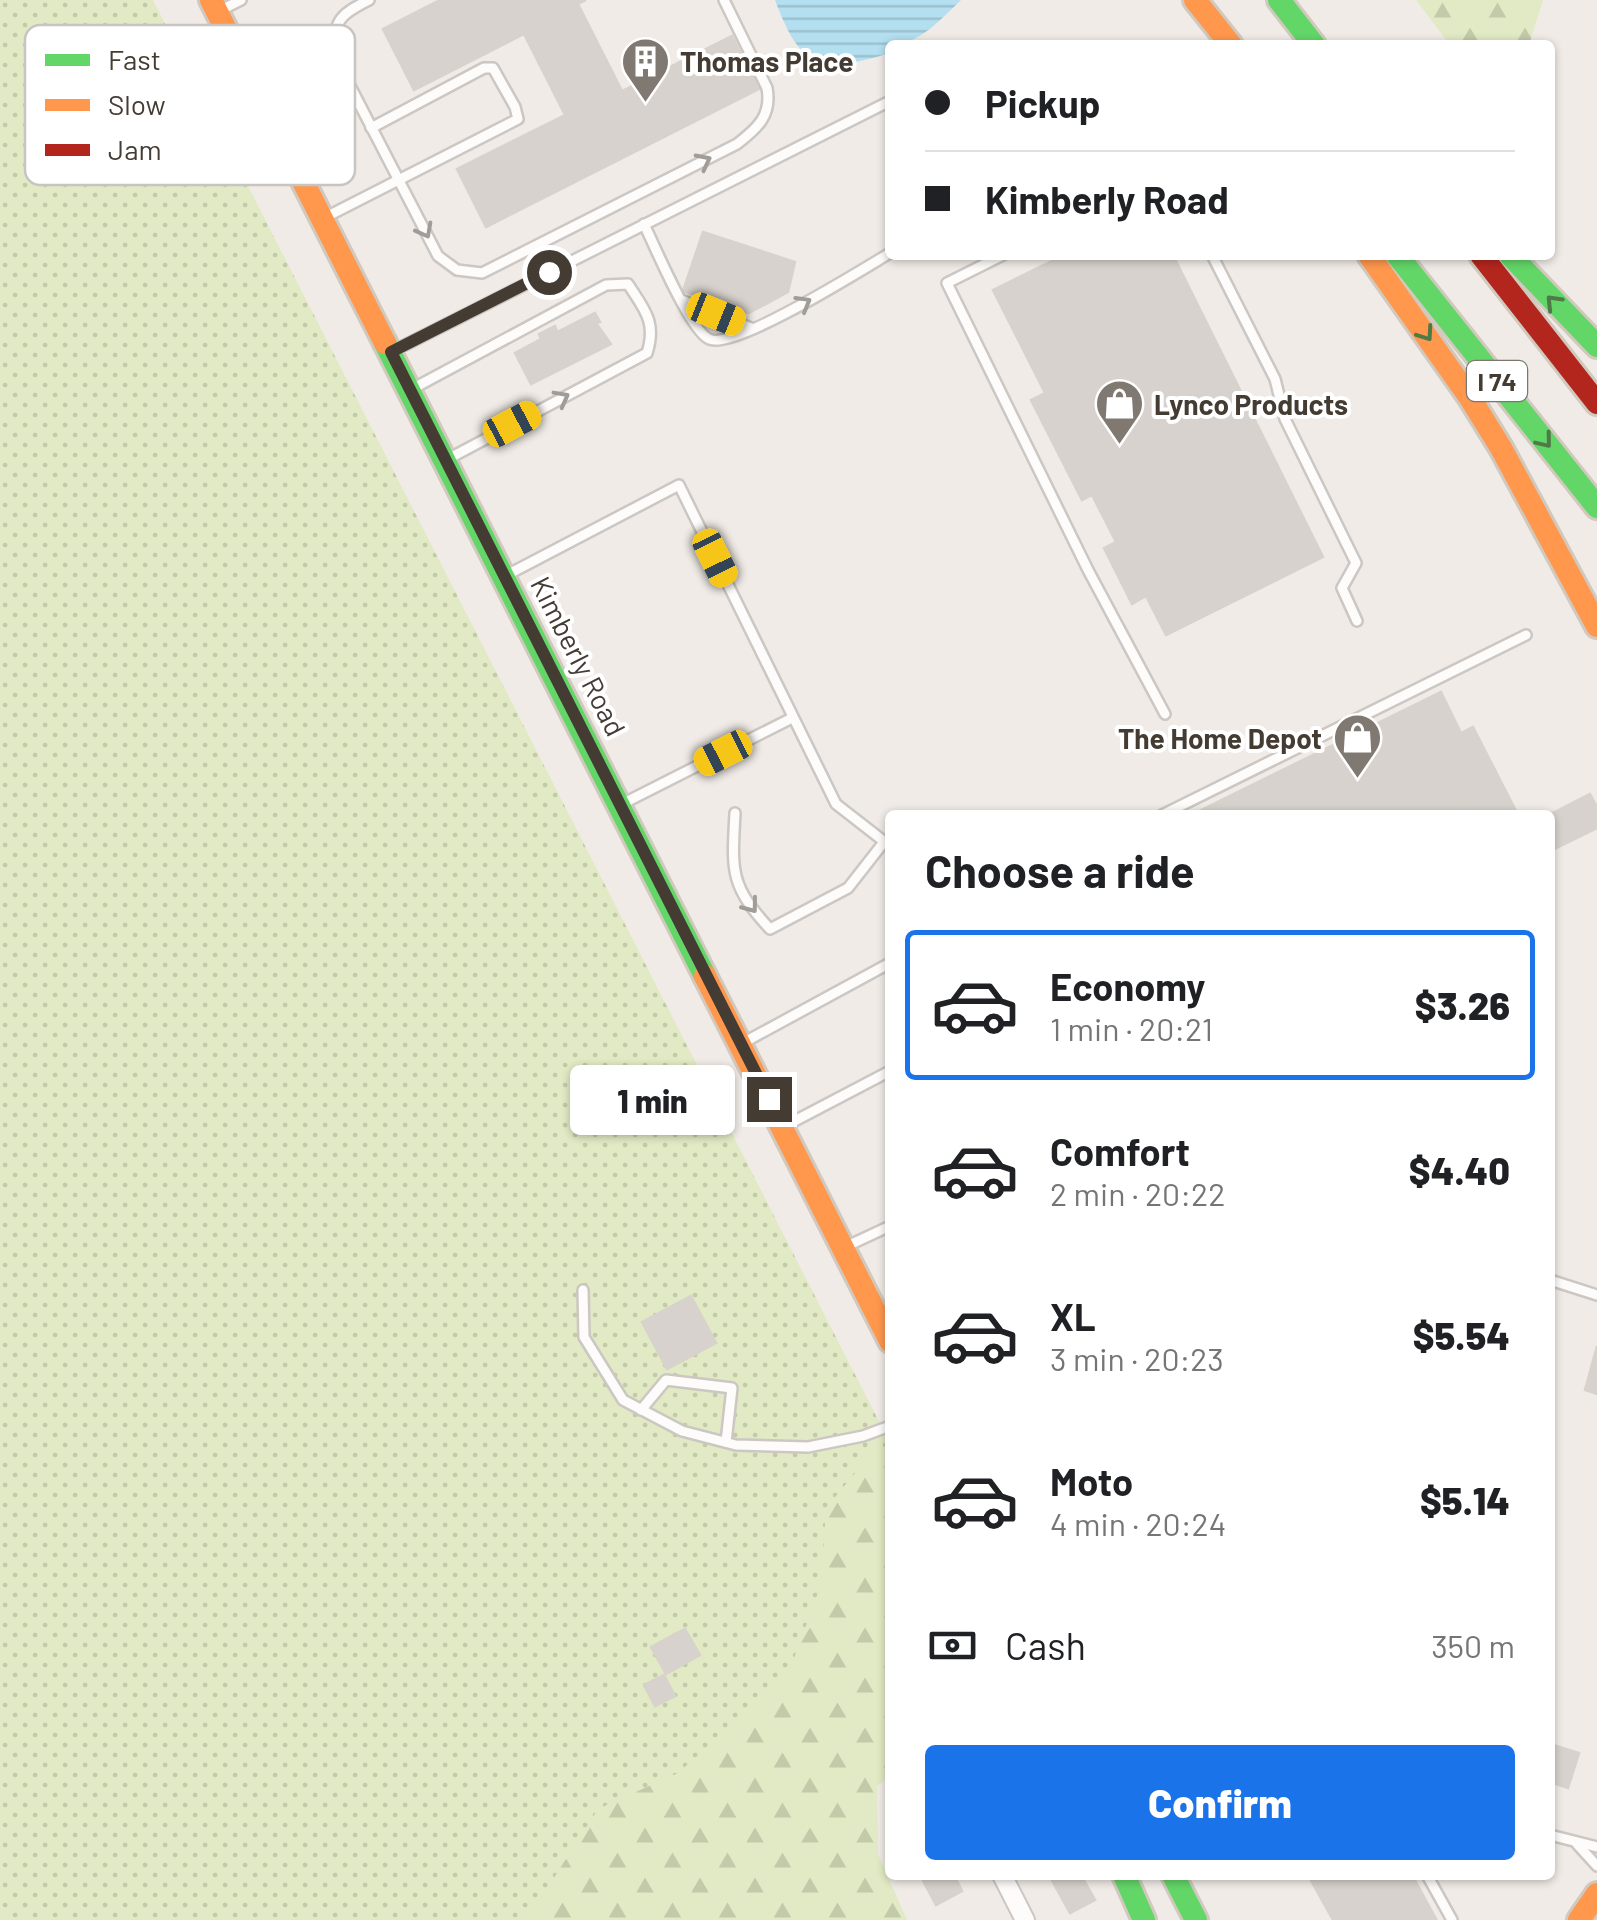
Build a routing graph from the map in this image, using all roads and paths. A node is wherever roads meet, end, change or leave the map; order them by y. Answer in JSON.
{"nodes":[{"id":1,"x":241,"y":0,"type":"edge"},
{"id":2,"x":369,"y":0,"type":"edge"},
{"id":3,"x":724,"y":0,"type":"edge"},
{"id":4,"x":1195,"y":0,"type":"edge"},
{"id":5,"x":1279,"y":0,"type":"edge"},
{"id":6,"x":214,"y":6,"type":"edge"},
{"id":7,"x":337,"y":25,"type":"edge"},
{"id":8,"x":1227,"y":40,"type":"edge"},
{"id":9,"x":1310,"y":40,"type":"edge"},
{"id":10,"x":355,"y":97,"type":"edge"},
{"id":11,"x":885,"y":104,"type":"edge"},
{"id":12,"x":371,"y":128,"type":"junction"},
{"id":13,"x":398,"y":182,"type":"junction"},
{"id":14,"x":306,"y":185,"type":"edge"},
{"id":15,"x":323,"y":218,"type":"junction"},
{"id":16,"x":644,"y":224,"type":"junction"},
{"id":17,"x":885,"y":256,"type":"edge"},
{"id":18,"x":992,"y":260,"type":"edge"},
{"id":19,"x":1215,"y":260,"type":"edge"},
{"id":20,"x":1372,"y":260,"type":"edge"},
{"id":21,"x":1402,"y":260,"type":"edge"},
{"id":22,"x":1486,"y":260,"type":"edge"},
{"id":23,"x":1515,"y":260,"type":"edge"},
{"id":24,"x":682,"y":300,"type":"junction"},
{"id":25,"x":751,"y":328,"type":"junction"},
{"id":26,"x":1597,"y":346,"type":"edge"},
{"id":27,"x":391,"y":352,"type":"junction"},
{"id":28,"x":410,"y":390,"type":"junction"},
{"id":29,"x":1597,"y":403,"type":"edge"},
{"id":30,"x":445,"y":460,"type":"junction"},
{"id":31,"x":1597,"y":506,"type":"edge"},
{"id":32,"x":505,"y":576,"type":"junction"},
{"id":33,"x":1357,"y":621,"type":"dead end"},
{"id":34,"x":1597,"y":626,"type":"edge"},
{"id":35,"x":1526,"y":635,"type":"dead end"},
{"id":36,"x":1164,"y":714,"type":"dead end"},
{"id":37,"x":792,"y":718,"type":"junction"},
{"id":38,"x":620,"y":805,"type":"junction"},
{"id":39,"x":1172,"y":810,"type":"edge"},
{"id":40,"x":735,"y":813,"type":"dead end"},
{"id":41,"x":885,"y":842,"type":"edge"},
{"id":42,"x":885,"y":846,"type":"edge"},
{"id":43,"x":885,"y":967,"type":"edge"},
{"id":44,"x":741,"y":1044,"type":"junction"},
{"id":45,"x":885,"y":1073,"type":"edge"},
{"id":46,"x":782,"y":1127,"type":"junction"},
{"id":47,"x":885,"y":1228,"type":"edge"},
{"id":48,"x":843,"y":1248,"type":"junction"},
{"id":49,"x":1555,"y":1281,"type":"edge"},
{"id":50,"x":583,"y":1290,"type":"dead end"},
{"id":51,"x":1597,"y":1294,"type":"edge"},
{"id":52,"x":885,"y":1330,"type":"edge"},
{"id":53,"x":642,"y":1410,"type":"junction"},
{"id":54,"x":885,"y":1428,"type":"edge"},
{"id":55,"x":726,"y":1442,"type":"junction"},
{"id":56,"x":1555,"y":1837,"type":"edge"},
{"id":57,"x":1577,"y":1844,"type":"junction"},
{"id":58,"x":1597,"y":1848,"type":"edge"},
{"id":59,"x":1597,"y":1866,"type":"edge"},
{"id":60,"x":1005,"y":1880,"type":"edge"},
{"id":61,"x":1126,"y":1880,"type":"edge"},
{"id":62,"x":1176,"y":1880,"type":"edge"},
{"id":63,"x":1431,"y":1880,"type":"edge"},
{"id":64,"x":1597,"y":1894,"type":"edge"},
{"id":65,"x":1025,"y":1920,"type":"edge"},
{"id":66,"x":1144,"y":1920,"type":"edge"},
{"id":67,"x":1196,"y":1920,"type":"edge"},
{"id":68,"x":1452,"y":1920,"type":"edge"},
{"id":69,"x":1579,"y":1920,"type":"edge"}],
"edges":[{"from":1,"to":6,"type":"lane"},
{"from":2,"to":7,"type":"lane"},
{"from":13,"to":3,"type":"lane","one_way":true},
{"from":4,"to":8,"type":"main road"},
{"from":5,"to":9,"type":"main road"},
{"from":10,"to":12,"type":"lane"},
{"from":11,"to":16,"type":"lane"},
{"from":12,"to":13,"type":"lane"},
{"from":12,"to":13,"type":"lane"},
{"from":13,"to":15,"type":"lane"},
{"from":14,"to":15,"type":"main road","name":"Kimberly Road"},
{"from":15,"to":27,"type":"main road","name":"Kimberly Road"},
{"from":16,"to":24,"type":"lane"},
{"from":16,"to":27,"type":"lane"},
{"from":25,"to":17,"type":"lane","one_way":true},
{"from":18,"to":36,"type":"lane"},
{"from":19,"to":33,"type":"lane"},
{"from":20,"to":34,"type":"main road","one_way":true},
{"from":21,"to":31,"type":"main road","number":"I 74","one_way":true},
{"from":22,"to":29,"type":"main road","number":"I 74"},
{"from":26,"to":23,"type":"main road","one_way":true},
{"from":24,"to":25,"type":"lane"},
{"from":24,"to":25,"type":"lane"},
{"from":27,"to":28,"type":"main road","name":"Kimberly Road"},
{"from":28,"to":30,"type":"main road","name":"Kimberly Road"},
{"from":30,"to":28,"type":"lane","one_way":true},
{"from":30,"to":32,"type":"main road","name":"Kimberly Road"},
{"from":32,"to":37,"type":"lane"},
{"from":32,"to":38,"type":"main road","name":"Kimberly Road"},
{"from":35,"to":39,"type":"lane"},
{"from":37,"to":38,"type":"lane"},
{"from":37,"to":41,"type":"lane"},
{"from":38,"to":44,"type":"main road","name":"Kimberly Road"},
{"from":40,"to":42,"type":"lane","one_way":true},
{"from":43,"to":44,"type":"lane"},
{"from":44,"to":46,"type":"main road","name":"Kimberly Road"},
{"from":45,"to":46,"type":"lane"},
{"from":46,"to":48,"type":"main road","name":"Kimberly Road"},
{"from":47,"to":48,"type":"lane"},
{"from":48,"to":52,"type":"main road","name":"Kimberly Road"},
{"from":49,"to":51,"type":"lane"},
{"from":50,"to":53,"type":"lane"},
{"from":53,"to":55,"type":"lane"},
{"from":53,"to":55,"type":"lane"},
{"from":54,"to":55,"type":"lane"},
{"from":56,"to":57,"type":"lane"},
{"from":57,"to":58,"type":"lane"},
{"from":57,"to":59,"type":"lane"},
{"from":60,"to":65,"type":"street"},
{"from":61,"to":66,"type":"main road"},
{"from":62,"to":67,"type":"main road"},
{"from":63,"to":68,"type":"lane"},
{"from":64,"to":69,"type":"main road"}]}
